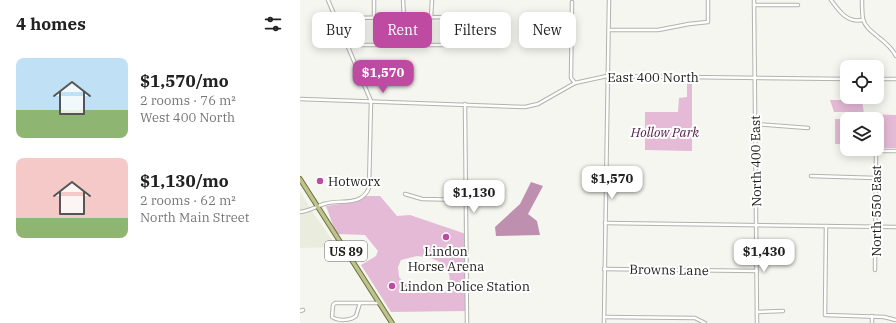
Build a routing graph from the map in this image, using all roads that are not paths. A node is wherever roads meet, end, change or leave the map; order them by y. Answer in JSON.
{"nodes":[{"id":1,"x":328,"y":0,"type":"edge"},
{"id":2,"x":374,"y":0,"type":"edge"},
{"id":3,"x":404,"y":0,"type":"edge"},
{"id":4,"x":432,"y":0,"type":"edge"},
{"id":5,"x":609,"y":0,"type":"edge"},
{"id":6,"x":708,"y":0,"type":"edge"},
{"id":7,"x":754,"y":0,"type":"edge"},
{"id":8,"x":831,"y":0,"type":"edge"},
{"id":9,"x":862,"y":0,"type":"edge"},
{"id":10,"x":572,"y":2,"type":"dead end"},
{"id":11,"x":754,"y":5,"type":"junction"},
{"id":12,"x":798,"y":5,"type":"dead end"},
{"id":13,"x":333,"y":12,"type":"edge"},
{"id":14,"x":374,"y":12,"type":"edge"},
{"id":15,"x":404,"y":12,"type":"edge"},
{"id":16,"x":431,"y":12,"type":"edge"},
{"id":17,"x":863,"y":20,"type":"junction"},
{"id":18,"x":609,"y":30,"type":"junction"},
{"id":19,"x":365,"y":45,"type":"edge"},
{"id":20,"x":440,"y":45,"type":"edge"},
{"id":21,"x":348,"y":48,"type":"edge"},
{"id":22,"x":896,"y":56,"type":"edge"},
{"id":23,"x":608,"y":76,"type":"junction"},
{"id":24,"x":754,"y":78,"type":"junction"},
{"id":25,"x":840,"y":79,"type":"edge"},
{"id":26,"x":884,"y":79,"type":"edge"},
{"id":27,"x":896,"y":79,"type":"edge"},
{"id":28,"x":575,"y":83,"type":"junction"},
{"id":29,"x":300,"y":99,"type":"edge"},
{"id":30,"x":371,"y":101,"type":"junction"},
{"id":31,"x":465,"y":104,"type":"junction"},
{"id":32,"x":755,"y":124,"type":"junction"},
{"id":33,"x":808,"y":128,"type":"dead end"},
{"id":34,"x":896,"y":151,"type":"edge"},
{"id":35,"x":811,"y":176,"type":"dead end"},
{"id":36,"x":876,"y":178,"type":"junction"},
{"id":37,"x":300,"y":179,"type":"edge"},
{"id":38,"x":405,"y":194,"type":"dead end"},
{"id":39,"x":466,"y":200,"type":"junction"},
{"id":40,"x":318,"y":206,"type":"junction"},
{"id":41,"x":300,"y":212,"type":"edge"},
{"id":42,"x":605,"y":223,"type":"junction"},
{"id":43,"x":756,"y":224,"type":"junction"},
{"id":44,"x":826,"y":226,"type":"junction"},
{"id":45,"x":877,"y":227,"type":"junction"},
{"id":46,"x":896,"y":227,"type":"edge"},
{"id":47,"x":604,"y":269,"type":"junction"},
{"id":48,"x":875,"y":270,"type":"dead end"},
{"id":49,"x":757,"y":271,"type":"junction"},
{"id":50,"x":360,"y":303,"type":"junction"},
{"id":51,"x":379,"y":303,"type":"junction"},
{"id":52,"x":783,"y":311,"type":"dead end"},
{"id":53,"x":757,"y":312,"type":"junction"},
{"id":54,"x":872,"y":316,"type":"junction"},
{"id":55,"x":604,"y":317,"type":"junction"},
{"id":56,"x":896,"y":320,"type":"edge"},
{"id":57,"x":392,"y":323,"type":"edge"},
{"id":58,"x":467,"y":323,"type":"edge"},
{"id":59,"x":604,"y":323,"type":"edge"},
{"id":60,"x":705,"y":323,"type":"edge"},
{"id":61,"x":757,"y":323,"type":"edge"},
{"id":62,"x":872,"y":323,"type":"edge"}],
"edges":[{"from":1,"to":13,"type":"street"},
{"from":2,"to":14,"type":"street"},
{"from":3,"to":15,"type":"street"},
{"from":4,"to":16,"type":"street"},
{"from":5,"to":18,"type":"street"},
{"from":6,"to":18,"type":"street"},
{"from":7,"to":11,"type":"street","name":"North 400 East"},
{"from":8,"to":17,"type":"street"},
{"from":9,"to":17,"type":"street"},
{"from":10,"to":28,"type":"street"},
{"from":11,"to":12,"type":"street"},
{"from":11,"to":24,"type":"street","name":"North 400 East"},
{"from":17,"to":22,"type":"street"},
{"from":18,"to":23,"type":"street"},
{"from":19,"to":20,"type":"street"},
{"from":21,"to":30,"type":"street"},
{"from":23,"to":24,"type":"street","name":"East 400 North"},
{"from":23,"to":28,"type":"street","name":"East 400 North"},
{"from":23,"to":42,"type":"street"},
{"from":24,"to":25,"type":"street","name":"East 400 North"},
{"from":24,"to":32,"type":"street","name":"North 400 East"},
{"from":26,"to":27,"type":"street"},
{"from":28,"to":31,"type":"street","name":"East 400 North"},
{"from":29,"to":30,"type":"street","name":"East 400 North"},
{"from":30,"to":31,"type":"street","name":"East 400 North"},
{"from":30,"to":40,"type":"street"},
{"from":31,"to":39,"type":"street"},
{"from":32,"to":33,"type":"street"},
{"from":32,"to":43,"type":"street","name":"North 400 East"},
{"from":34,"to":36,"type":"street","name":"North 550 East"},
{"from":35,"to":36,"type":"street"},
{"from":36,"to":45,"type":"street","name":"North 550 East"},
{"from":37,"to":40,"type":"main road","number":"US 89"},
{"from":38,"to":39,"type":"street"},
{"from":39,"to":58,"type":"street"},
{"from":40,"to":41,"type":"street"},
{"from":40,"to":51,"type":"main road","number":"US 89"},
{"from":42,"to":43,"type":"street"},
{"from":42,"to":47,"type":"street"},
{"from":43,"to":44,"type":"street"},
{"from":43,"to":49,"type":"street","name":"North 400 East"},
{"from":44,"to":45,"type":"street"},
{"from":44,"to":54,"type":"street"},
{"from":45,"to":46,"type":"street"},
{"from":45,"to":48,"type":"street","name":"North 550 East"},
{"from":47,"to":49,"type":"street","name":"Browns Lane"},
{"from":47,"to":55,"type":"street"},
{"from":49,"to":53,"type":"street","name":"North 400 East"},
{"from":50,"to":50,"type":"street"},
{"from":50,"to":51,"type":"street"},
{"from":51,"to":57,"type":"main road","number":"US 89"},
{"from":52,"to":53,"type":"street"},
{"from":53,"to":61,"type":"street","name":"North 400 East"},
{"from":54,"to":56,"type":"street"},
{"from":54,"to":62,"type":"street"},
{"from":55,"to":59,"type":"street"},
{"from":55,"to":60,"type":"street"}]}
